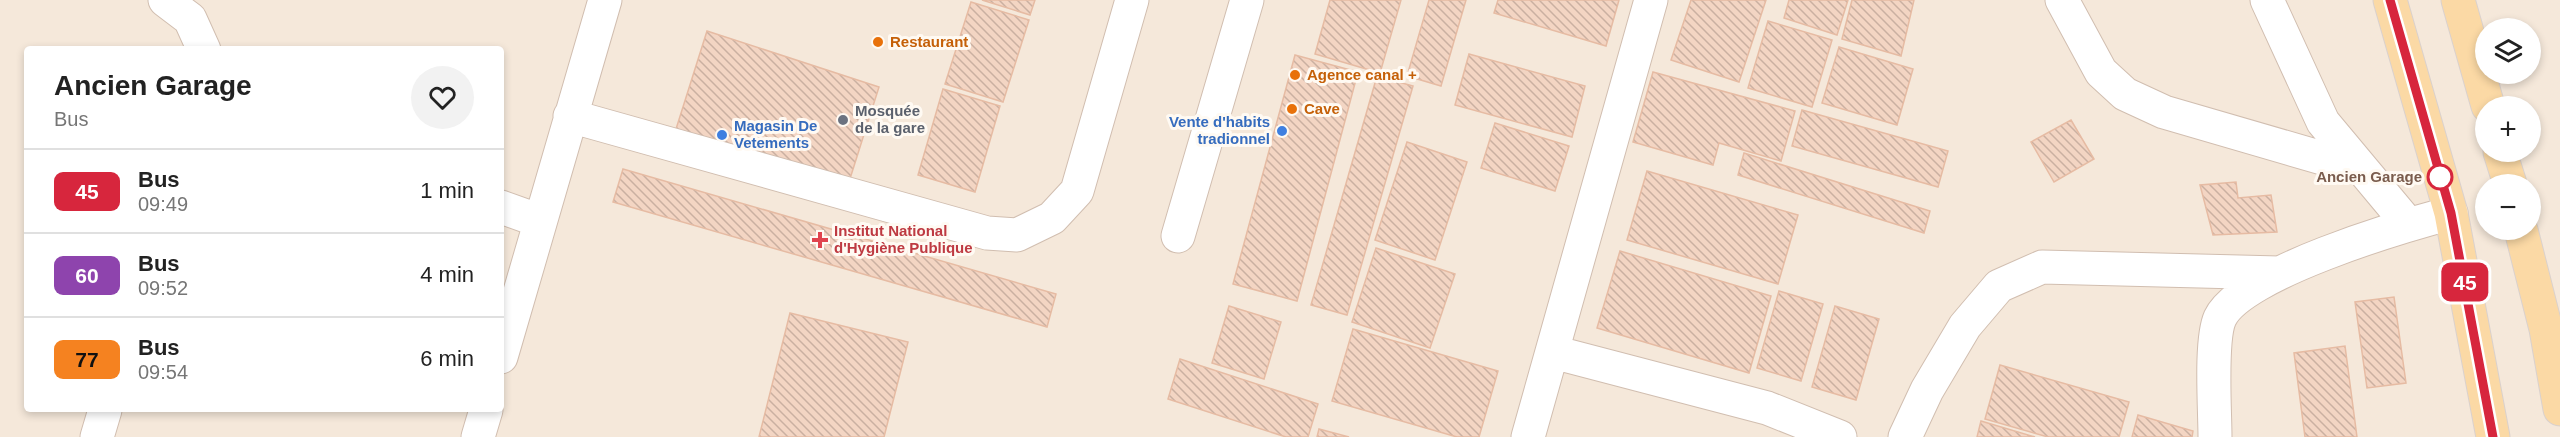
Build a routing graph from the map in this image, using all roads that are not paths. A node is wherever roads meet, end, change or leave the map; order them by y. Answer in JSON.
{"nodes":[{"id":1,"x":165,"y":0,"type":"edge"},
{"id":2,"x":605,"y":0,"type":"edge"},
{"id":3,"x":1132,"y":0,"type":"edge"},
{"id":4,"x":1247,"y":0,"type":"edge"},
{"id":5,"x":1652,"y":0,"type":"edge"},
{"id":6,"x":2062,"y":0,"type":"edge"},
{"id":7,"x":2267,"y":0,"type":"edge"},
{"id":8,"x":2390,"y":0,"type":"edge"},
{"id":9,"x":2458,"y":0,"type":"edge"},
{"id":10,"x":202,"y":46,"type":"edge"},
{"id":11,"x":2485,"y":96,"type":"edge"},
{"id":12,"x":570,"y":116,"type":"junction"},
{"id":13,"x":2360,"y":169,"type":"junction"},
{"id":14,"x":504,"y":208,"type":"edge"},
{"id":15,"x":2451,"y":213,"type":"junction"},
{"id":16,"x":540,"y":221,"type":"junction"},
{"id":17,"x":2409,"y":225,"type":"junction"},
{"id":18,"x":1178,"y":236,"type":"dead end"},
{"id":19,"x":2524,"y":240,"type":"edge"},
{"id":20,"x":2279,"y":273,"type":"junction"},
{"id":21,"x":504,"y":347,"type":"edge"},
{"id":22,"x":1553,"y":352,"type":"junction"},
{"id":23,"x":2560,"y":409,"type":"edge"},
{"id":24,"x":104,"y":412,"type":"edge"},
{"id":25,"x":485,"y":412,"type":"edge"},
{"id":26,"x":97,"y":437,"type":"edge"},
{"id":27,"x":478,"y":437,"type":"edge"},
{"id":28,"x":1528,"y":437,"type":"edge"},
{"id":29,"x":1840,"y":437,"type":"edge"},
{"id":30,"x":1905,"y":437,"type":"edge"},
{"id":31,"x":2215,"y":437,"type":"edge"},
{"id":32,"x":2493,"y":437,"type":"edge"}],
"edges":[{"from":1,"to":10,"type":"street"},
{"from":2,"to":12,"type":"street"},
{"from":3,"to":12,"type":"street"},
{"from":4,"to":18,"type":"street"},
{"from":5,"to":22,"type":"street"},
{"from":6,"to":13,"type":"street"},
{"from":7,"to":13,"type":"street"},
{"from":8,"to":15,"type":"main road"},
{"from":9,"to":11,"type":"main road"},
{"from":12,"to":16,"type":"street"},
{"from":13,"to":17,"type":"street"},
{"from":14,"to":16,"type":"street"},
{"from":15,"to":17,"type":"street"},
{"from":15,"to":32,"type":"main road"},
{"from":16,"to":21,"type":"street"},
{"from":17,"to":20,"type":"street"},
{"from":19,"to":23,"type":"main road"},
{"from":20,"to":30,"type":"street"},
{"from":20,"to":31,"type":"street"},
{"from":22,"to":28,"type":"street"},
{"from":22,"to":29,"type":"street"},
{"from":24,"to":26,"type":"street"},
{"from":25,"to":27,"type":"street"}]}
